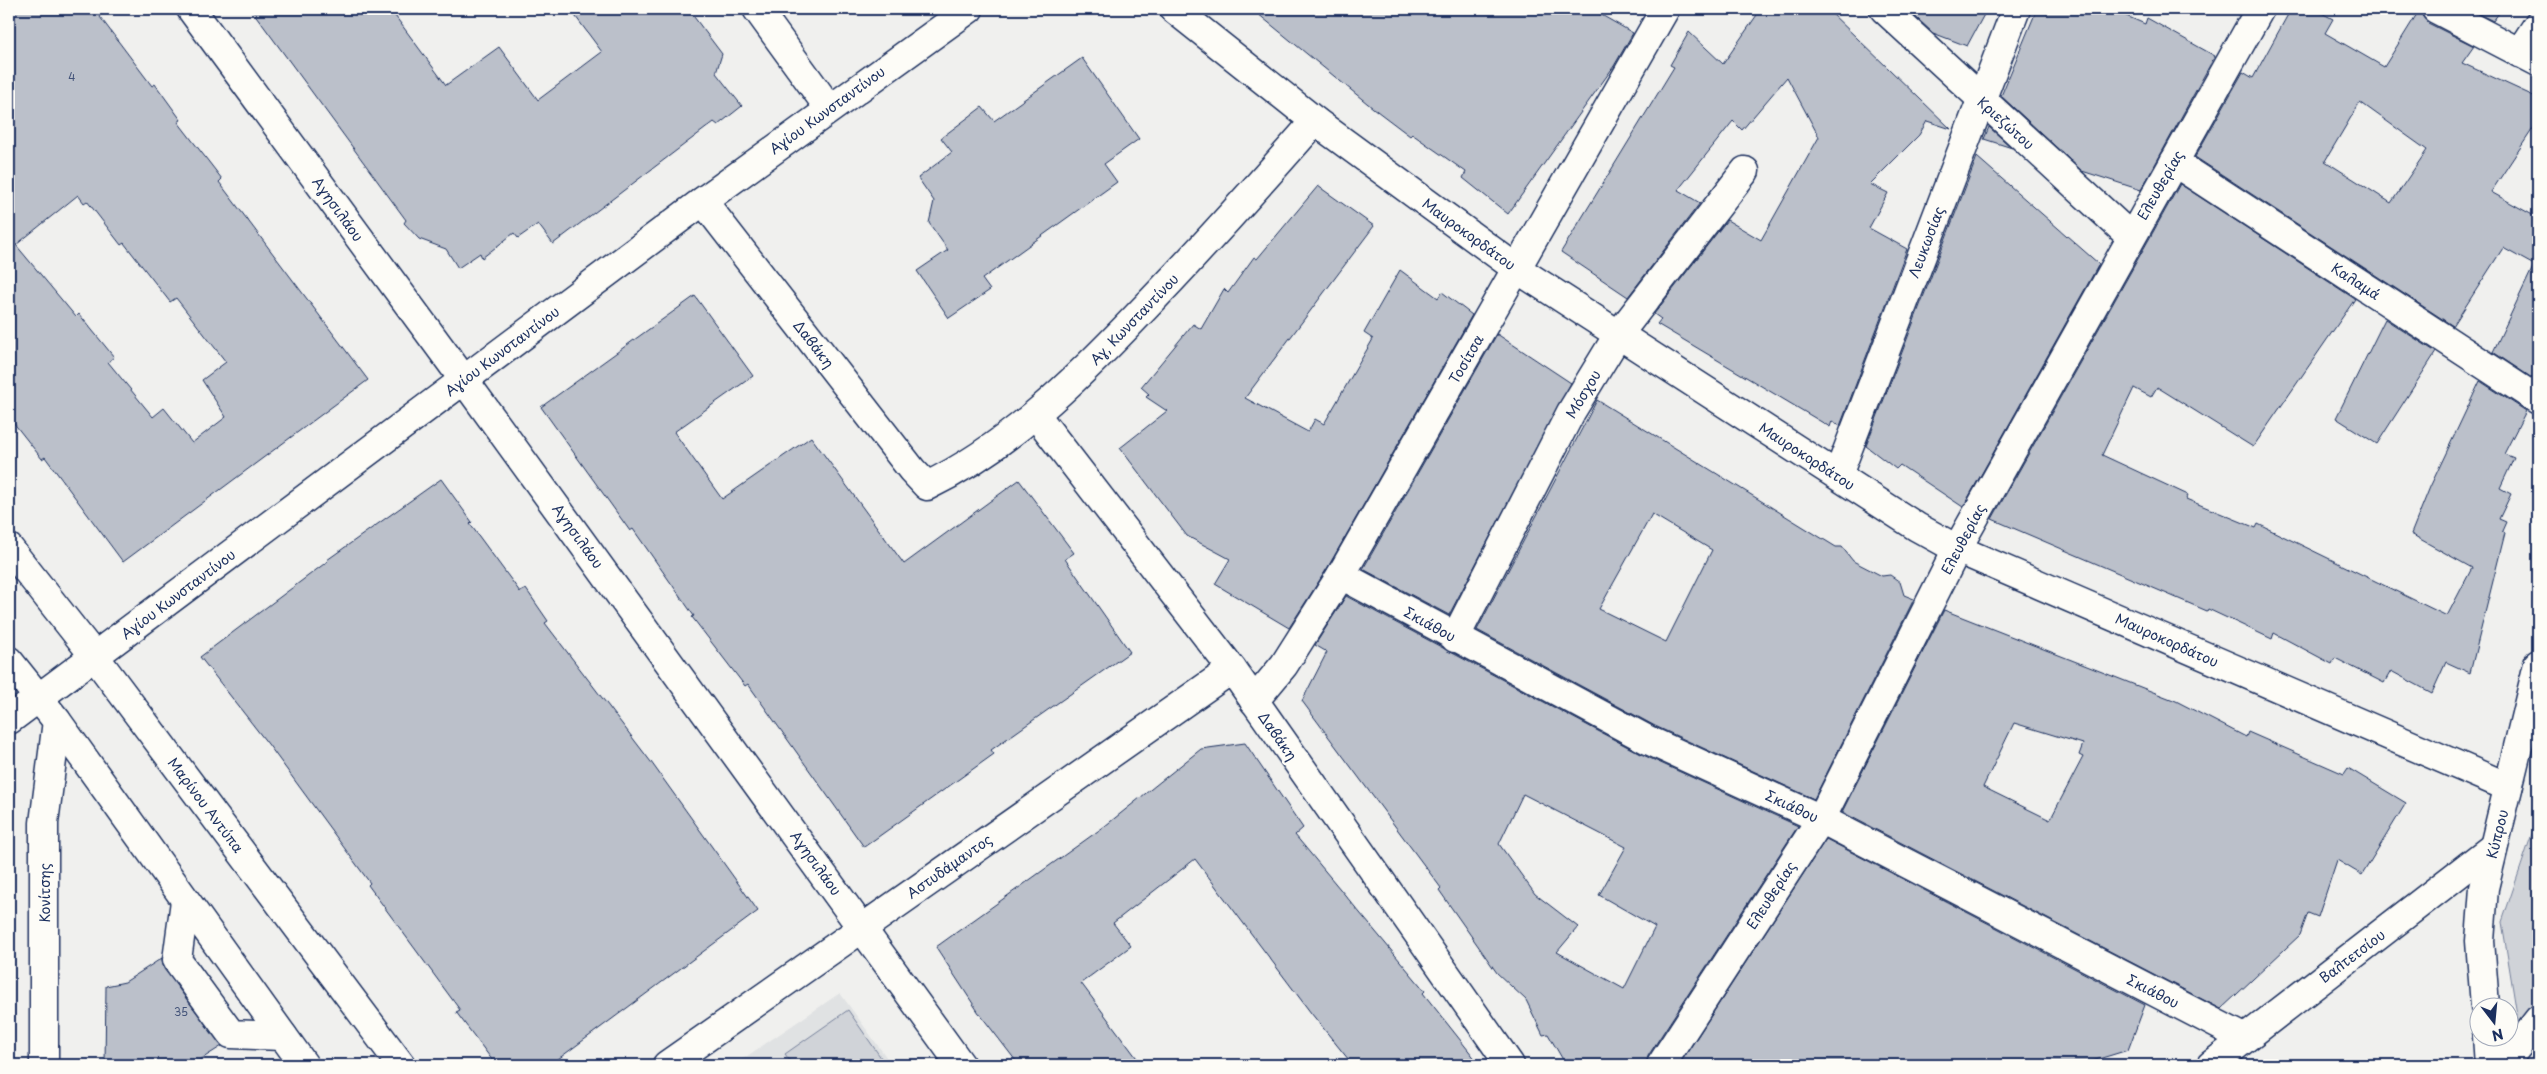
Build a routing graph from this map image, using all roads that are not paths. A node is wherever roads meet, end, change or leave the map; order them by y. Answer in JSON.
{"nodes":[{"id":1,"x":191,"y":9,"type":"edge"},
{"id":2,"x":757,"y":9,"type":"edge"},
{"id":3,"x":969,"y":9,"type":"edge"},
{"id":4,"x":1174,"y":9,"type":"edge"},
{"id":5,"x":1665,"y":9,"type":"edge"},
{"id":6,"x":1884,"y":9,"type":"edge"},
{"id":7,"x":2016,"y":9,"type":"edge"},
{"id":8,"x":2260,"y":9,"type":"edge"},
{"id":9,"x":2436,"y":9,"type":"edge"},
{"id":10,"x":2538,"y":24,"type":"edge"},
{"id":11,"x":2528,"y":58,"type":"edge"},
{"id":12,"x":1980,"y":100,"type":"junction"},
{"id":13,"x":829,"y":108,"type":"junction"},
{"id":14,"x":1315,"y":121,"type":"junction"},
{"id":15,"x":2174,"y":162,"type":"junction"},
{"id":16,"x":1745,"y":172,"type":"dead end"},
{"id":17,"x":702,"y":201,"type":"junction"},
{"id":18,"x":2130,"y":236,"type":"junction"},
{"id":19,"x":1517,"y":269,"type":"junction"},
{"id":20,"x":1618,"y":335,"type":"junction"},
{"id":21,"x":464,"y":380,"type":"junction"},
{"id":22,"x":2538,"y":400,"type":"edge"},
{"id":23,"x":1036,"y":415,"type":"junction"},
{"id":24,"x":1838,"y":475,"type":"junction"},
{"id":25,"x":926,"y":486,"type":"joint"},
{"id":26,"x":9,"y":548,"type":"edge"},
{"id":27,"x":1957,"y":549,"type":"junction"},
{"id":28,"x":1340,"y":575,"type":"junction"},
{"id":29,"x":1455,"y":638,"type":"junction"},
{"id":30,"x":95,"y":657,"type":"junction"},
{"id":31,"x":9,"y":661,"type":"edge"},
{"id":32,"x":2538,"y":664,"type":"edge"},
{"id":33,"x":1232,"y":669,"type":"junction"},
{"id":34,"x":40,"y":699,"type":"junction"},
{"id":35,"x":1254,"y":701,"type":"junction"},
{"id":36,"x":9,"y":720,"type":"edge"},
{"id":37,"x":2532,"y":720,"type":"edge"},
{"id":38,"x":57,"y":722,"type":"junction"},
{"id":39,"x":2508,"y":787,"type":"junction"},
{"id":40,"x":1821,"y":819,"type":"junction"},
{"id":41,"x":2493,"y":847,"type":"junction"},
{"id":42,"x":186,"y":900,"type":"junction"},
{"id":43,"x":862,"y":927,"type":"junction"},
{"id":44,"x":2483,"y":996,"type":"edge"},
{"id":45,"x":2538,"y":1020,"type":"edge"},
{"id":46,"x":283,"y":1036,"type":"junction"},
{"id":47,"x":2244,"y":1038,"type":"junction"},
{"id":48,"x":2488,"y":1046,"type":"edge"},
{"id":49,"x":44,"y":1065,"type":"edge"},
{"id":50,"x":304,"y":1065,"type":"edge"},
{"id":51,"x":401,"y":1065,"type":"edge"},
{"id":52,"x":667,"y":1065,"type":"edge"},
{"id":53,"x":961,"y":1065,"type":"edge"},
{"id":54,"x":1510,"y":1065,"type":"edge"},
{"id":55,"x":1661,"y":1065,"type":"edge"},
{"id":56,"x":2211,"y":1065,"type":"edge"},
{"id":57,"x":2489,"y":1065,"type":"edge"},
{"id":58,"x":2503,"y":1065,"type":"edge"}],
"edges":[{"from":1,"to":21,"type":"street","name":"Αγησιλάου"},
{"from":2,"to":13,"type":"street"},
{"from":3,"to":13,"type":"street","name":"Αγίου Κωνσταντίνου"},
{"from":4,"to":14,"type":"street","name":"Μαυροκορδάτου"},
{"from":5,"to":19,"type":"street","name":"Τοσίτσα"},
{"from":6,"to":12,"type":"street","name":"Κριεζώτου"},
{"from":7,"to":12,"type":"street","name":"Λευκωσίας"},
{"from":8,"to":15,"type":"street","name":"Ελευθερίας"},
{"from":9,"to":11,"type":"street"},
{"from":10,"to":11,"type":"street"},
{"from":12,"to":18,"type":"street","name":"Κριεζώτου"},
{"from":12,"to":24,"type":"street","name":"Λευκωσίας"},
{"from":13,"to":17,"type":"street","name":"Αγίου Κωνσταντίνου"},
{"from":14,"to":19,"type":"street","name":"Μαυροκορδάτου"},
{"from":14,"to":23,"type":"street","name":"Αγ, Κωνσταντίνου"},
{"from":15,"to":18,"type":"street","name":"Ελευθερίας"},
{"from":15,"to":22,"type":"street","name":"Καλαμά"},
{"from":16,"to":20,"type":"street","name":"Μόσχου"},
{"from":17,"to":21,"type":"street","name":"Αγίου Κωνσταντίνου"},
{"from":17,"to":25,"type":"street","name":"Δαβάκη"},
{"from":18,"to":27,"type":"street","name":"Ελευθερίας"},
{"from":19,"to":20,"type":"street","name":"Μαυροκορδάτου"},
{"from":19,"to":28,"type":"street","name":"Τοσίτσα"},
{"from":20,"to":24,"type":"street","name":"Μαυροκορδάτου"},
{"from":20,"to":29,"type":"street","name":"Μόσχου"},
{"from":21,"to":30,"type":"street","name":"Αγίου Κωνσταντίνου"},
{"from":21,"to":43,"type":"street","name":"Αγησιλάου"},
{"from":23,"to":25,"type":"street","name":"Αγ, Κωνσταντίνου"},
{"from":23,"to":33,"type":"street","name":"Δαβάκη"},
{"from":24,"to":27,"type":"street","name":"Μαυροκορδάτου"},
{"from":26,"to":30,"type":"street","name":"Μαρίνου Αντύπα"},
{"from":27,"to":39,"type":"street","name":"Μαυροκορδάτου"},
{"from":27,"to":40,"type":"street","name":"Ελευθερίας"},
{"from":28,"to":29,"type":"street","name":"Σκιάθου"},
{"from":28,"to":35,"type":"street","name":"Τοσίτσα"},
{"from":29,"to":40,"type":"street","name":"Σκιάθου"},
{"from":30,"to":34,"type":"street","name":"Αγίου Κωνσταντίνου"},
{"from":30,"to":51,"type":"street","name":"Μαρίνου Αντύπα"},
{"from":31,"to":34,"type":"street"},
{"from":32,"to":37,"type":"street","name":"Κύπρου"},
{"from":33,"to":35,"type":"street","name":"Δαβάκη"},
{"from":33,"to":43,"type":"street","name":"Αστυδάμαντος"},
{"from":34,"to":36,"type":"street","name":"Αγίου Κωνσταντίνου"},
{"from":34,"to":38,"type":"street"},
{"from":35,"to":54,"type":"street","name":"Δαβάκη"},
{"from":37,"to":39,"type":"street","name":"Κύπρου"},
{"from":38,"to":42,"type":"street"},
{"from":38,"to":49,"type":"street","name":"Κονίτσης"},
{"from":39,"to":41,"type":"street","name":"Κύπρου"},
{"from":40,"to":47,"type":"street","name":"Σκιάθου"},
{"from":40,"to":55,"type":"street","name":"Ελευθερίας"},
{"from":41,"to":44,"type":"street","name":"Κύπρου"},
{"from":41,"to":47,"type":"street","name":"Βαλτετσίου"},
{"from":42,"to":46,"type":"street"},
{"from":42,"to":46,"type":"street"},
{"from":43,"to":52,"type":"street","name":"Αστυδάμαντος"},
{"from":43,"to":53,"type":"street","name":"Αγησιλάου"},
{"from":45,"to":58,"type":"street"},
{"from":46,"to":50,"type":"street"},
{"from":47,"to":56,"type":"street","name":"Βαλτετσίου"},
{"from":48,"to":57,"type":"street"}]}
